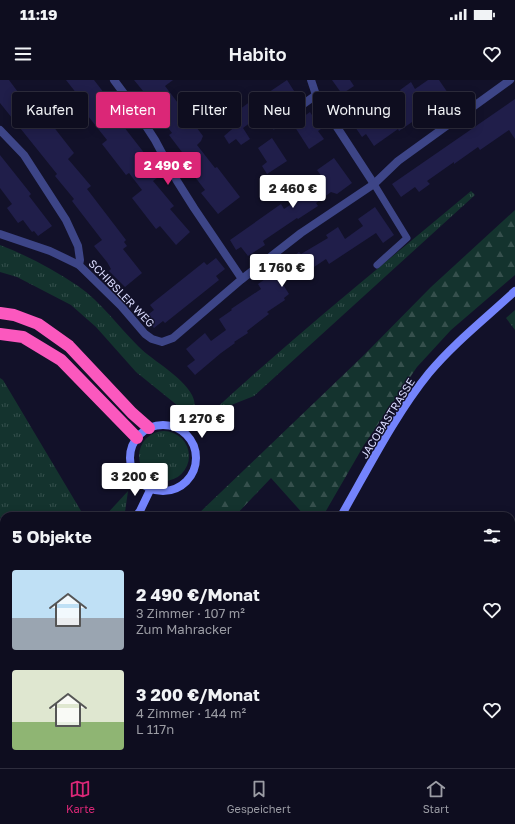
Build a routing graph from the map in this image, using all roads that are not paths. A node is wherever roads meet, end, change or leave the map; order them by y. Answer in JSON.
{"nodes":[{"id":1,"x":114,"y":80,"type":"edge"},
{"id":2,"x":311,"y":80,"type":"edge"},
{"id":3,"x":510,"y":80,"type":"edge"},
{"id":4,"x":315,"y":92,"type":"edge"},
{"id":5,"x":338,"y":128,"type":"edge"},
{"id":6,"x":0,"y":130,"type":"edge"},
{"id":7,"x":374,"y":184,"type":"junction"},
{"id":8,"x":0,"y":234,"type":"edge"},
{"id":9,"x":79,"y":265,"type":"junction"},
{"id":10,"x":377,"y":265,"type":"dead end"},
{"id":11,"x":242,"y":279,"type":"junction"},
{"id":12,"x":515,"y":291,"type":"edge"},
{"id":13,"x":0,"y":313,"type":"edge"},
{"id":14,"x":0,"y":334,"type":"edge"},
{"id":15,"x":149,"y":428,"type":"junction"},
{"id":16,"x":137,"y":438,"type":"junction"},
{"id":17,"x":150,"y":488,"type":"junction"},
{"id":18,"x":139,"y":512,"type":"edge"},
{"id":19,"x":343,"y":512,"type":"edge"}],
"edges":[{"from":1,"to":11,"type":"street"},
{"from":2,"to":4,"type":"street"},
{"from":3,"to":7,"type":"street","name":"SCHIBSLER WEG"},
{"from":5,"to":7,"type":"street"},
{"from":6,"to":9,"type":"street","name":"SCHIBSLER WEG"},
{"from":7,"to":10,"type":"lane"},
{"from":7,"to":11,"type":"street","name":"SCHIBSLER WEG"},
{"from":8,"to":9,"type":"street"},
{"from":9,"to":11,"type":"street","name":"SCHIBSLER WEG"},
{"from":12,"to":19,"type":"street","name":"JACOBASTRASSE"},
{"from":13,"to":15,"type":"highway"},
{"from":14,"to":16,"type":"highway"},
{"from":15,"to":16,"type":"street"},
{"from":15,"to":17,"type":"street"},
{"from":16,"to":17,"type":"street"},
{"from":17,"to":18,"type":"street"}]}
